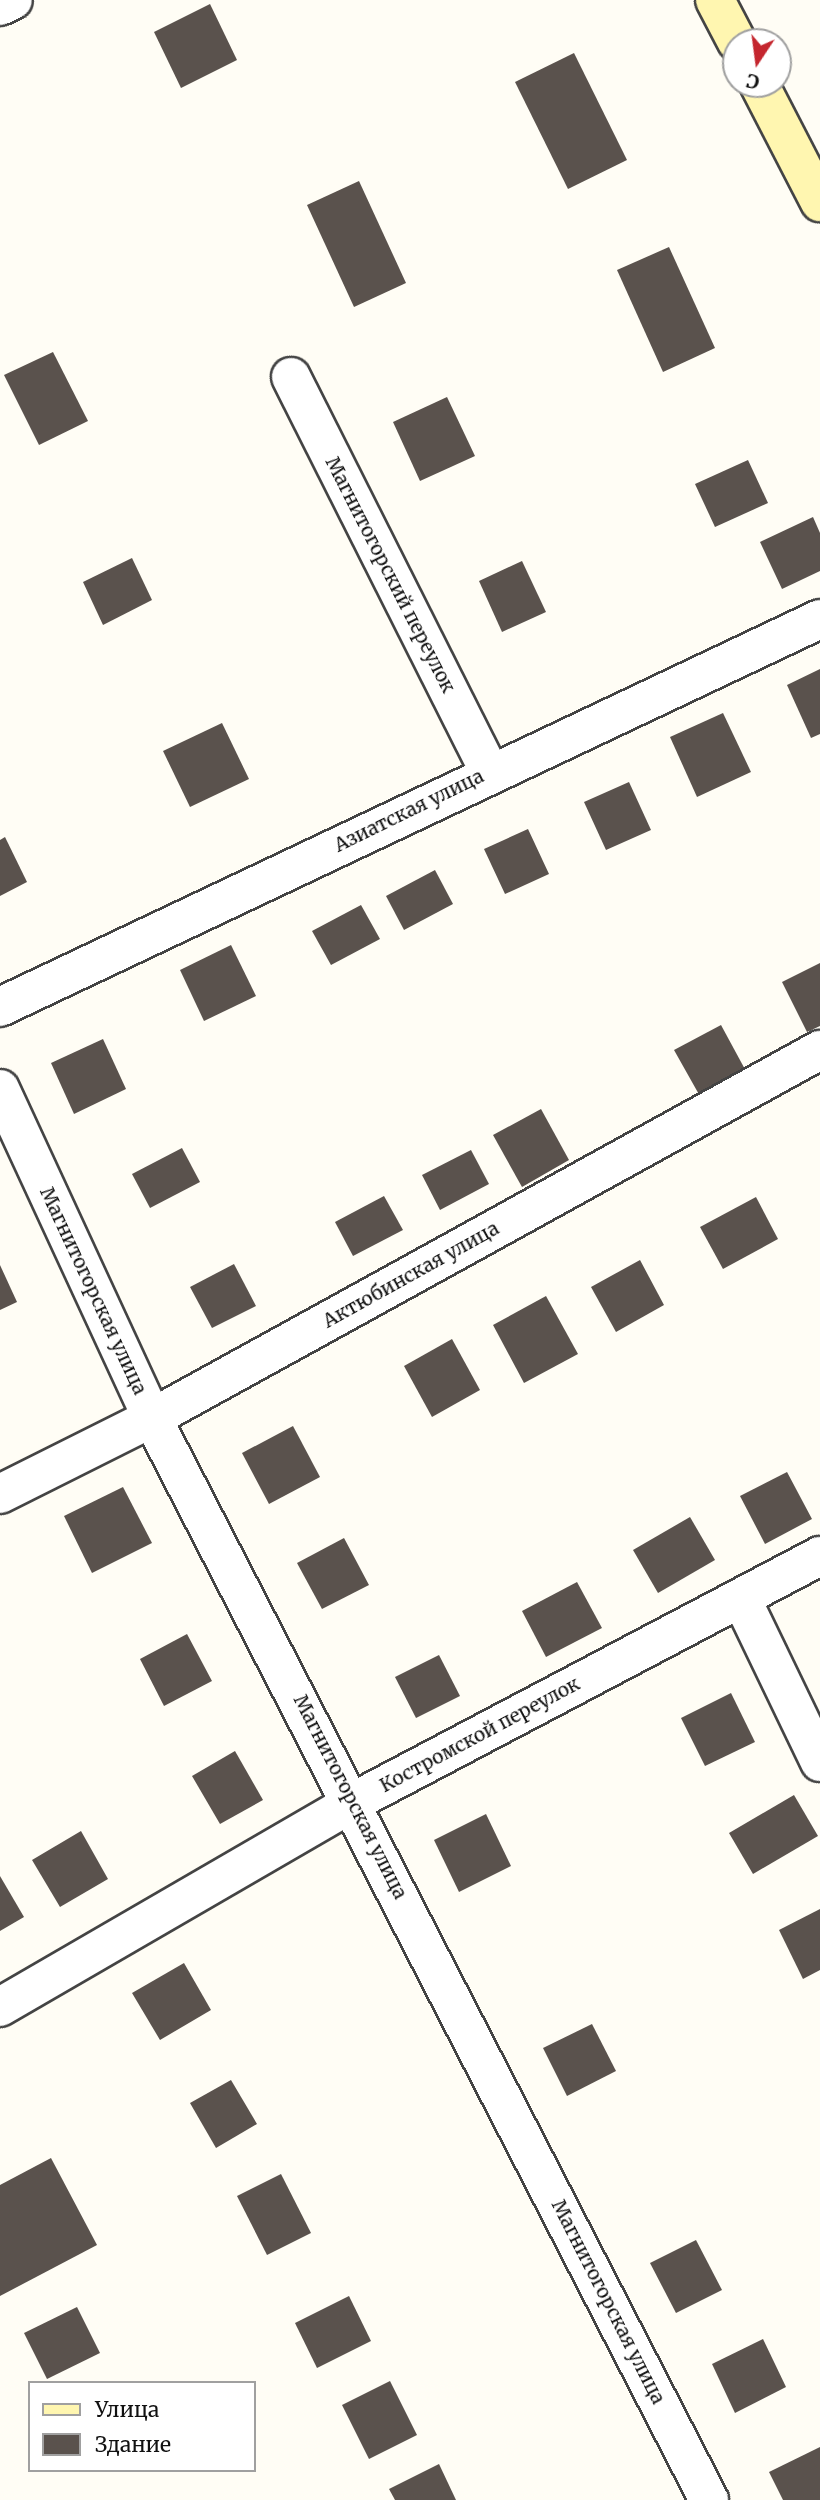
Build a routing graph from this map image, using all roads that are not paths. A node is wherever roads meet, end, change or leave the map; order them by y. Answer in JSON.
{"nodes":[{"id":1,"x":13,"y":0,"type":"edge"},
{"id":2,"x":715,"y":0,"type":"edge"},
{"id":3,"x":0,"y":6,"type":"edge"},
{"id":4,"x":730,"y":28,"type":"edge"},
{"id":5,"x":766,"y":98,"type":"edge"},
{"id":6,"x":820,"y":202,"type":"edge"},
{"id":7,"x":291,"y":377,"type":"dead end"},
{"id":8,"x":820,"y":619,"type":"edge"},
{"id":9,"x":490,"y":772,"type":"junction"},
{"id":10,"x":0,"y":1007,"type":"edge"},
{"id":11,"x":820,"y":1051,"type":"edge"},
{"id":12,"x":0,"y":1089,"type":"edge"},
{"id":13,"x":152,"y":1418,"type":"junction"},
{"id":14,"x":0,"y":1494,"type":"edge"},
{"id":15,"x":820,"y":1556,"type":"edge"},
{"id":16,"x":741,"y":1598,"type":"junction"},
{"id":17,"x":820,"y":1762,"type":"edge"},
{"id":18,"x":353,"y":1802,"type":"junction"},
{"id":19,"x":0,"y":2007,"type":"edge"},
{"id":20,"x":709,"y":2500,"type":"edge"}],
"edges":[{"from":1,"to":3,"type":"street"},
{"from":2,"to":4,"type":"street"},
{"from":5,"to":6,"type":"street"},
{"from":7,"to":9,"type":"street","name":"Магнитогорский переулок"},
{"from":8,"to":9,"type":"street","name":"Азиатская улица"},
{"from":9,"to":10,"type":"street","name":"Азиатская улица"},
{"from":11,"to":13,"type":"street","name":"Актюбинская улица"},
{"from":12,"to":13,"type":"street","name":"Магнитогорская улица"},
{"from":13,"to":14,"type":"street","name":"Актюбинская улица"},
{"from":13,"to":18,"type":"street","name":"Магнитогорская улица"},
{"from":15,"to":16,"type":"street","name":"Костромской переулок"},
{"from":16,"to":17,"type":"street"},
{"from":16,"to":18,"type":"street","name":"Костромской переулок"},
{"from":18,"to":19,"type":"street","name":"Костромской переулок"},
{"from":18,"to":20,"type":"street","name":"Магнитогорская улица"}]}
